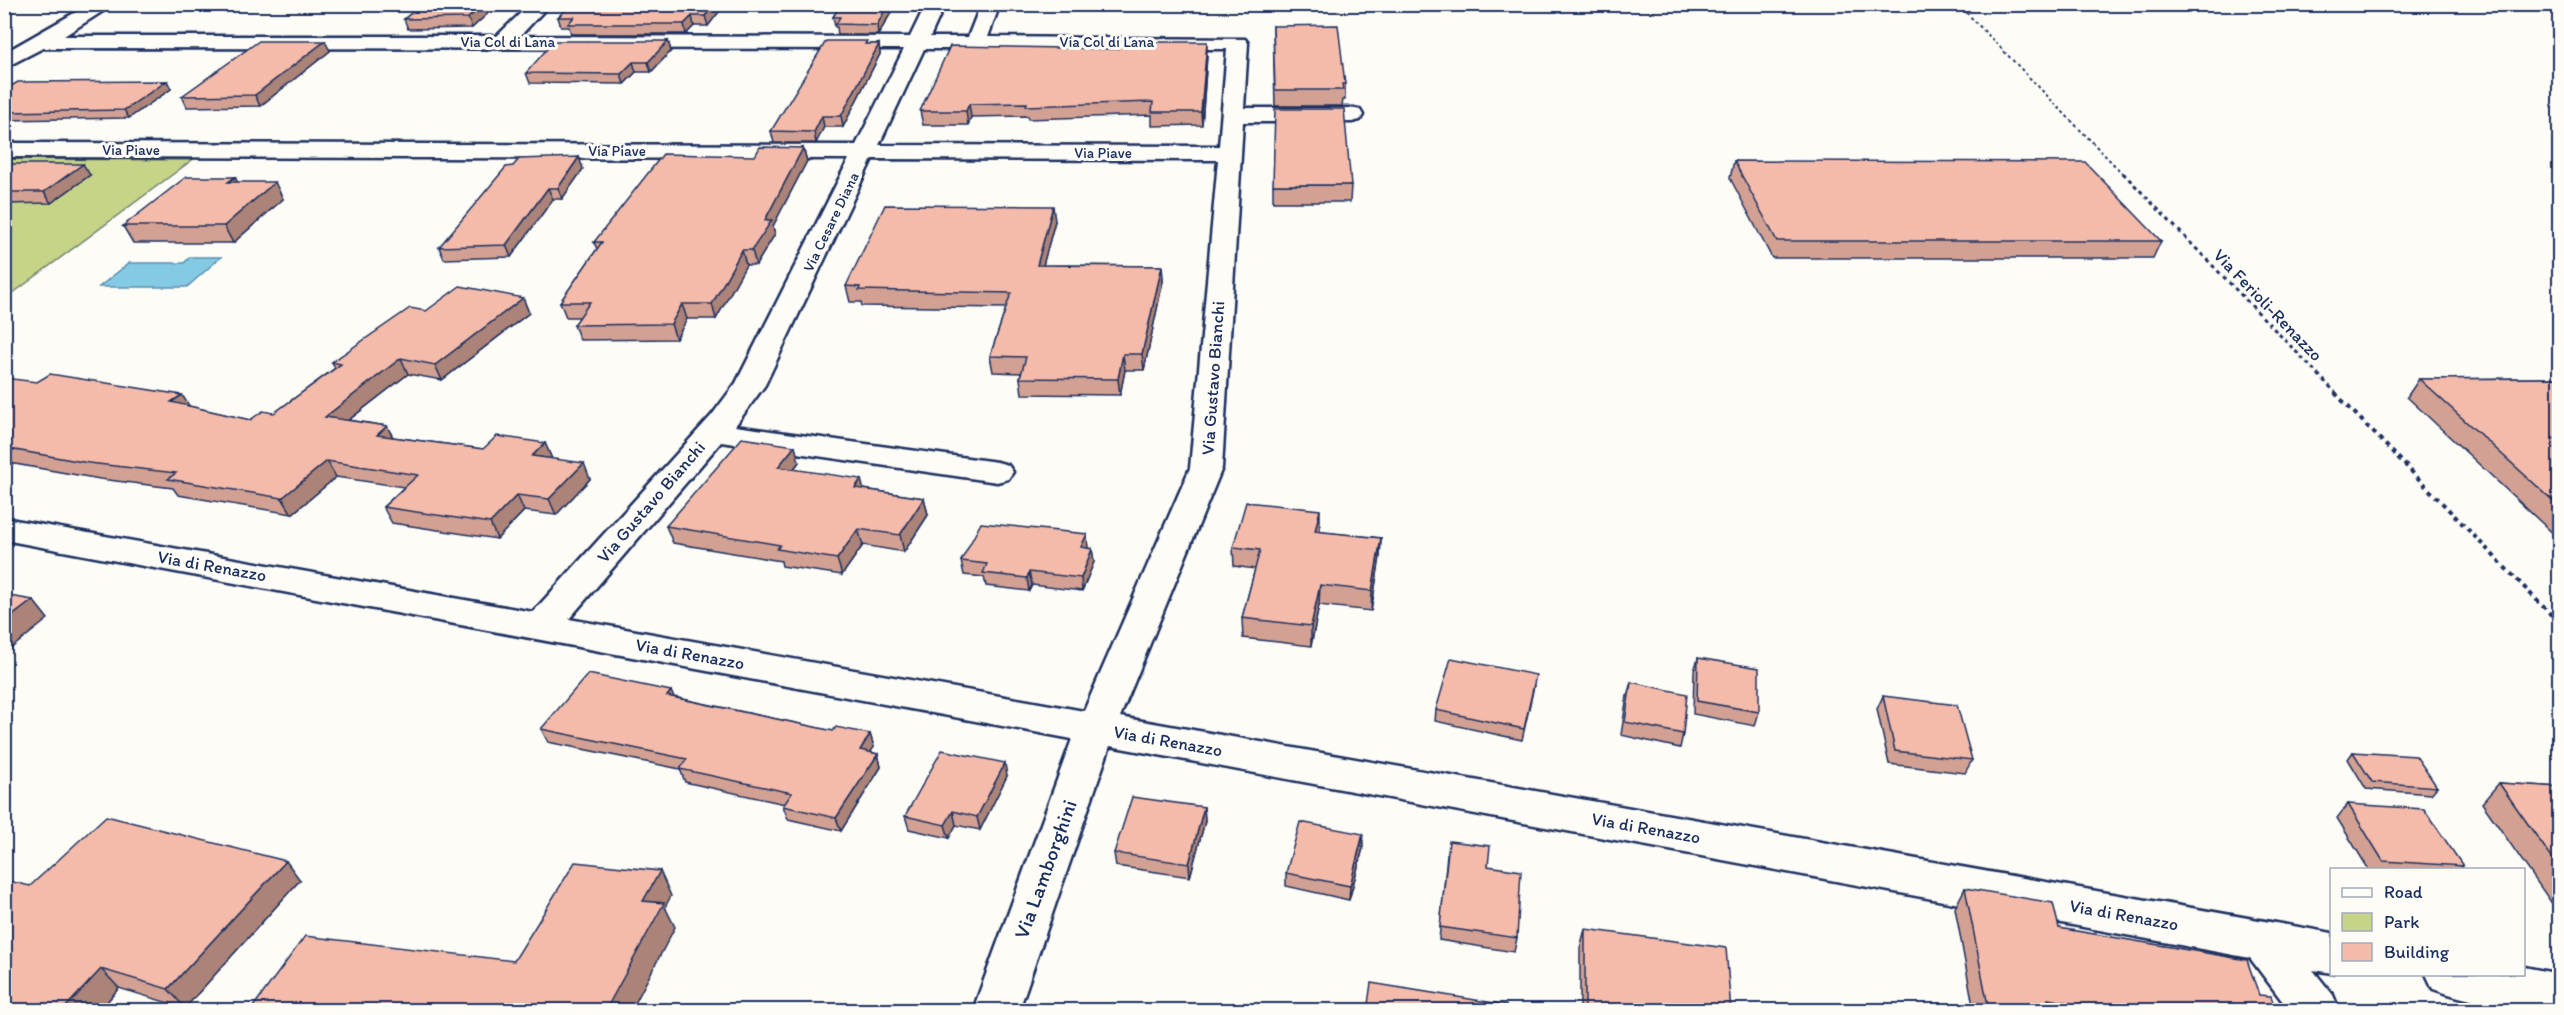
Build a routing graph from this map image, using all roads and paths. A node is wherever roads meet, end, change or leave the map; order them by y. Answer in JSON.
{"nodes":[{"id":1,"x":105,"y":4,"type":"edge"},
{"id":2,"x":541,"y":4,"type":"edge"},
{"id":3,"x":936,"y":4,"type":"edge"},
{"id":4,"x":991,"y":4,"type":"edge"},
{"id":5,"x":1958,"y":4,"type":"edge"},
{"id":6,"x":918,"y":41,"type":"junction"},
{"id":7,"x":976,"y":41,"type":"junction"},
{"id":8,"x":40,"y":42,"type":"junction"},
{"id":9,"x":502,"y":42,"type":"junction"},
{"id":10,"x":1238,"y":42,"type":"joint"},
{"id":11,"x":4,"y":62,"type":"edge"},
{"id":12,"x":1232,"y":115,"type":"junction"},
{"id":13,"x":1352,"y":115,"type":"dead end"},
{"id":14,"x":4,"y":150,"type":"edge"},
{"id":15,"x":866,"y":152,"type":"junction"},
{"id":16,"x":1230,"y":153,"type":"junction"},
{"id":17,"x":713,"y":432,"type":"junction"},
{"id":18,"x":997,"y":472,"type":"dead end"},
{"id":19,"x":4,"y":529,"type":"edge"},
{"id":20,"x":2559,"y":624,"type":"edge"},
{"id":21,"x":542,"y":626,"type":"junction"},
{"id":22,"x":1096,"y":728,"type":"junction"},
{"id":23,"x":2263,"y":940,"type":"junction"},
{"id":24,"x":2330,"y":953,"type":"edge"},
{"id":25,"x":2454,"y":976,"type":"edge"},
{"id":26,"x":2559,"y":995,"type":"edge"},
{"id":27,"x":996,"y":1011,"type":"edge"},
{"id":28,"x":2316,"y":1011,"type":"edge"}],
"edges":[{"from":1,"to":8,"type":"street"},
{"from":2,"to":9,"type":"street"},
{"from":3,"to":6,"type":"street","name":"Via Cesare Diana"},
{"from":4,"to":7,"type":"street"},
{"from":5,"to":20,"type":"path","name":"Via Ferioli-Renazzo"},
{"from":6,"to":7,"type":"street","name":"Via Col di Lana"},
{"from":6,"to":9,"type":"street","name":"Via Col di Lana"},
{"from":6,"to":15,"type":"street","name":"Via Cesare Diana"},
{"from":7,"to":10,"type":"street","name":"Via Col di Lana"},
{"from":8,"to":9,"type":"street","name":"Via Col di Lana"},
{"from":8,"to":11,"type":"street"},
{"from":10,"to":12,"type":"street","name":"Via Gustavo Bianchi"},
{"from":12,"to":13,"type":"street"},
{"from":12,"to":16,"type":"street","name":"Via Gustavo Bianchi"},
{"from":14,"to":15,"type":"street","name":"Via Piave"},
{"from":15,"to":16,"type":"street","name":"Via Piave"},
{"from":15,"to":17,"type":"street","name":"Via Cesare Diana"},
{"from":16,"to":22,"type":"street","name":"Via Gustavo Bianchi"},
{"from":17,"to":18,"type":"street","name":"Via Gustavo Bianchi"},
{"from":17,"to":21,"type":"street","name":"Via Gustavo Bianchi"},
{"from":19,"to":21,"type":"street","name":"Via di Renazzo"},
{"from":21,"to":22,"type":"street","name":"Via di Renazzo"},
{"from":22,"to":23,"type":"street","name":"Via di Renazzo"},
{"from":22,"to":27,"type":"street","name":"Via Lamborghini"},
{"from":23,"to":24,"type":"street","name":"Via di Renazzo"},
{"from":23,"to":28,"type":"street"},
{"from":25,"to":26,"type":"street"}]}
